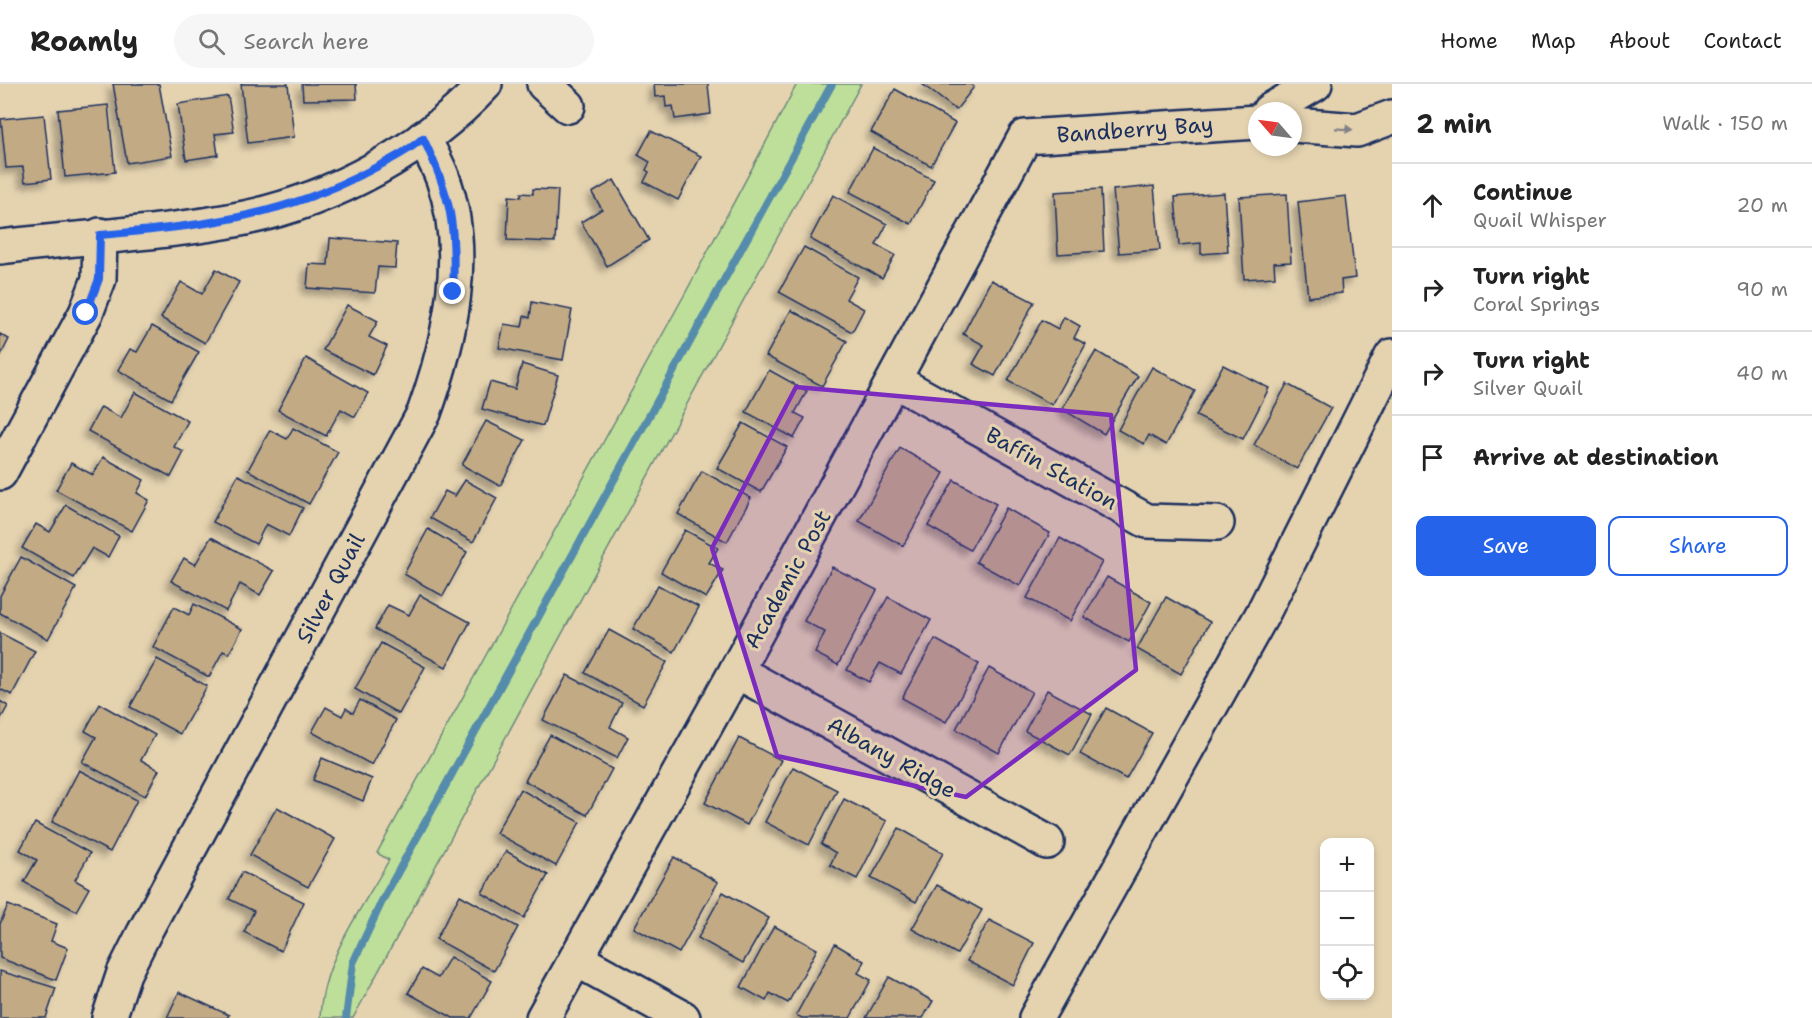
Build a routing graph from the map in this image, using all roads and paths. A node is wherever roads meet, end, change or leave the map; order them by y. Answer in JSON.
{"nodes":[{"id":1,"x":485,"y":84,"type":"edge"},
{"id":2,"x":544,"y":84,"type":"edge"},
{"id":3,"x":1315,"y":84,"type":"edge"},
{"id":4,"x":1284,"y":102,"type":"edge"},
{"id":5,"x":568,"y":106,"type":"dead end"},
{"id":6,"x":1392,"y":117,"type":"edge"},
{"id":7,"x":1248,"y":119,"type":"edge"},
{"id":8,"x":1302,"y":126,"type":"edge"},
{"id":9,"x":1025,"y":137,"type":"joint"},
{"id":10,"x":423,"y":138,"type":"junction"},
{"id":11,"x":100,"y":235,"type":"junction"},
{"id":12,"x":0,"y":247,"type":"edge"},
{"id":13,"x":1392,"y":356,"type":"edge"},
{"id":14,"x":896,"y":381,"type":"junction"},
{"id":15,"x":0,"y":474,"type":"edge"},
{"id":16,"x":1217,"y":523,"type":"dead end"},
{"id":17,"x":736,"y":671,"type":"junction"},
{"id":18,"x":1047,"y":842,"type":"dead end"},
{"id":19,"x":576,"y":959,"type":"junction"},
{"id":20,"x":109,"y":1018,"type":"edge"},
{"id":21,"x":543,"y":1018,"type":"edge"},
{"id":22,"x":683,"y":1018,"type":"edge"},
{"id":23,"x":1036,"y":1018,"type":"edge"}],
"edges":[{"from":1,"to":10,"type":"street"},
{"from":2,"to":5,"type":"street"},
{"from":3,"to":4,"type":"street","name":"Bandberry Bay"},
{"from":8,"to":6,"type":"street","one_way":true},
{"from":7,"to":9,"type":"street","name":"Bandberry Bay"},
{"from":9,"to":14,"type":"street","name":"Academic Post"},
{"from":10,"to":11,"type":"street"},
{"from":10,"to":20,"type":"street","name":"Silver Quail"},
{"from":11,"to":12,"type":"street"},
{"from":11,"to":15,"type":"street"},
{"from":13,"to":23,"type":"street"},
{"from":14,"to":16,"type":"street","name":"Baffin Station"},
{"from":14,"to":17,"type":"street","name":"Academic Post"},
{"from":17,"to":18,"type":"street","name":"Albany Ridge"},
{"from":17,"to":19,"type":"street","name":"Academic Post"},
{"from":19,"to":21,"type":"street","name":"Academic Post"},
{"from":19,"to":22,"type":"street"}]}
